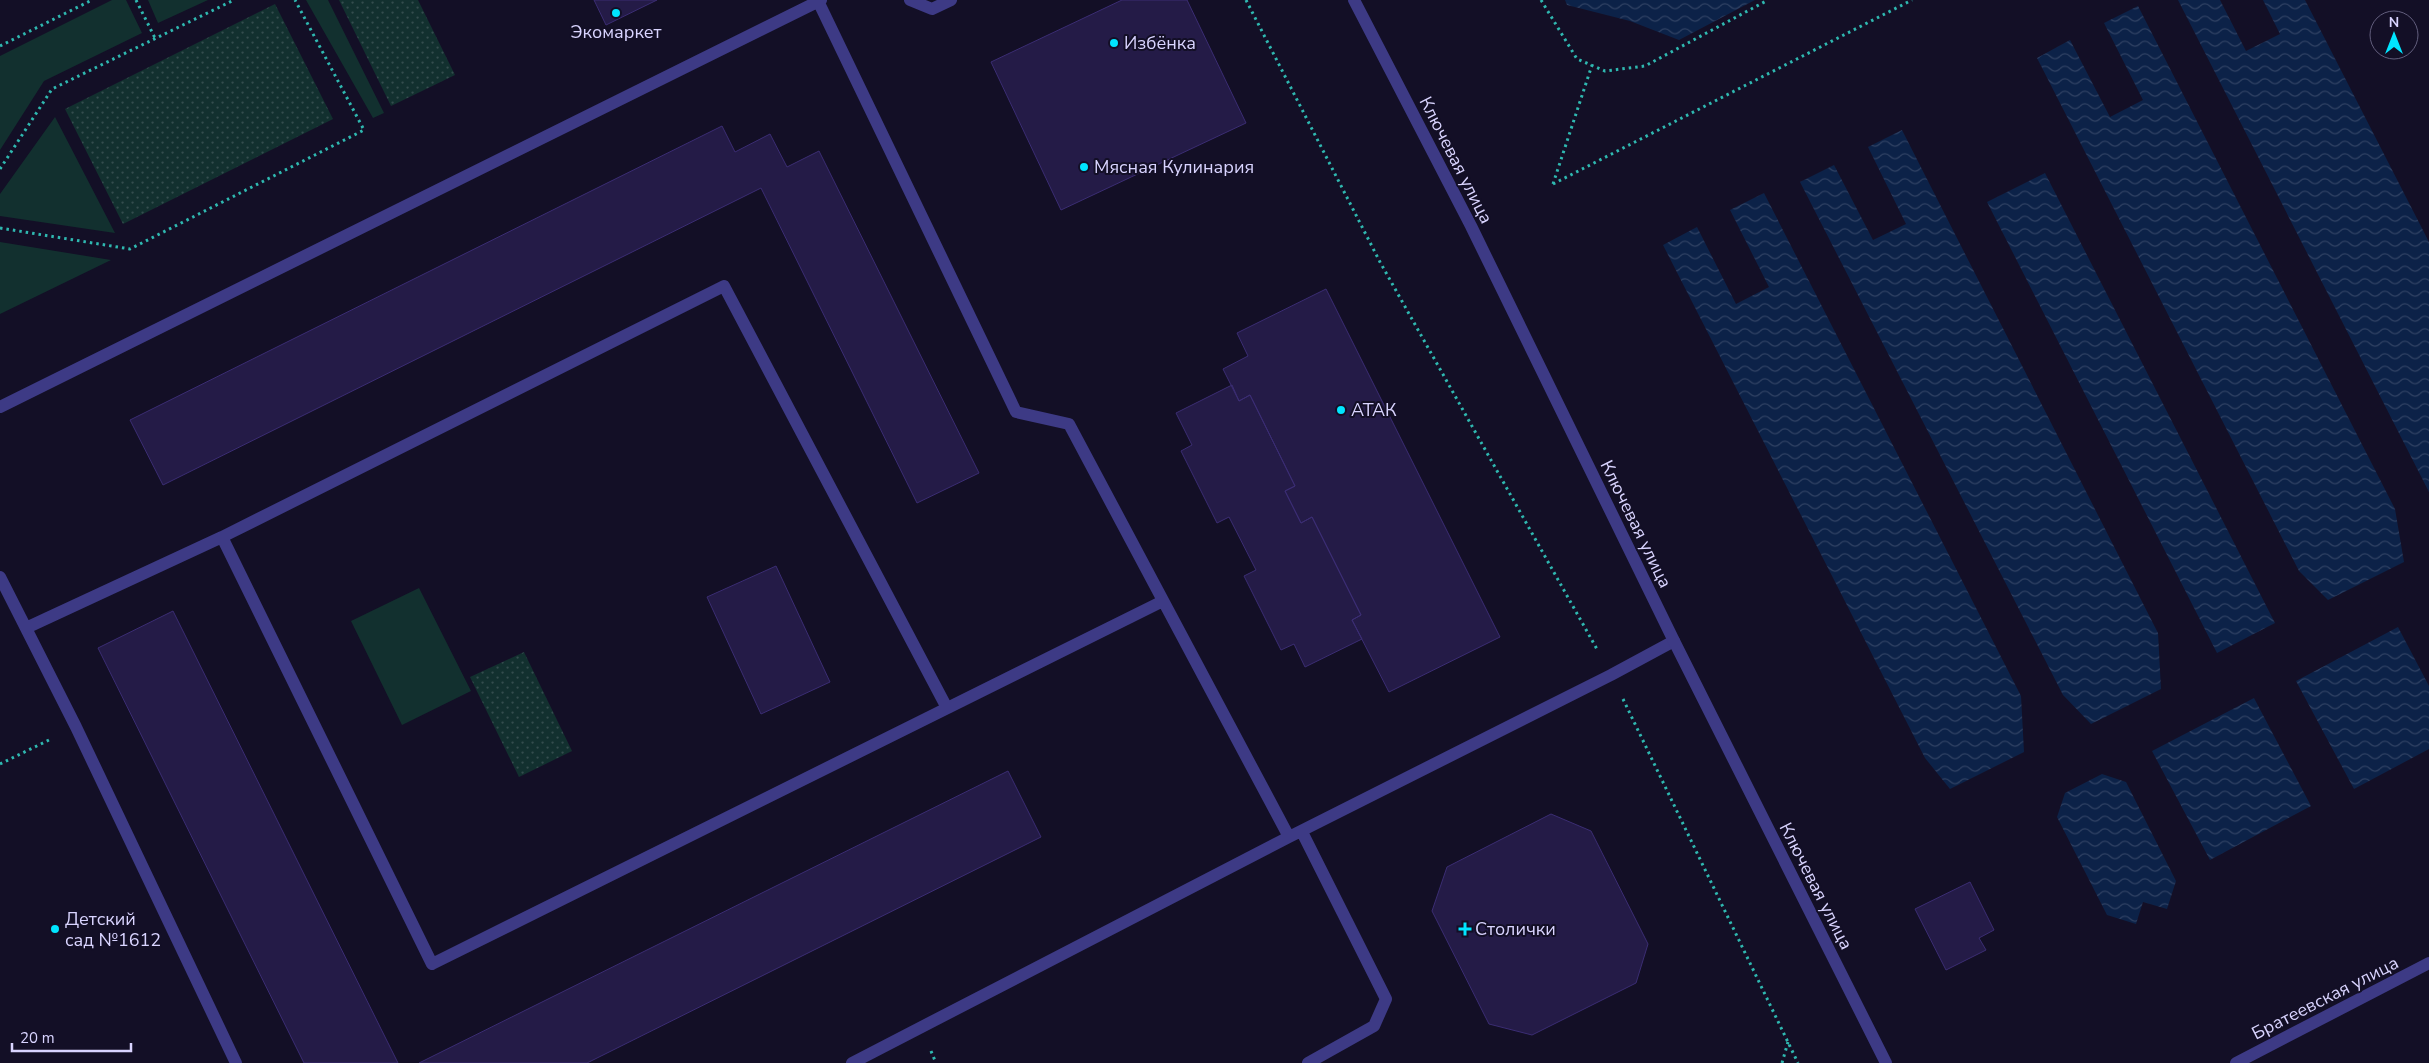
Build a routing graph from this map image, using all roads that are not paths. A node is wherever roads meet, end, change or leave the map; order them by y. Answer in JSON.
{"nodes":[{"id":1,"x":910,"y":0,"type":"edge"},
{"id":2,"x":951,"y":0,"type":"edge"},
{"id":3,"x":1354,"y":0,"type":"edge"},
{"id":4,"x":820,"y":1,"type":"edge"},
{"id":5,"x":0,"y":407,"type":"edge"},
{"id":6,"x":222,"y":537,"type":"junction"},
{"id":7,"x":0,"y":578,"type":"edge"},
{"id":8,"x":1163,"y":601,"type":"junction"},
{"id":9,"x":26,"y":628,"type":"junction"},
{"id":10,"x":1674,"y":641,"type":"junction"},
{"id":11,"x":947,"y":708,"type":"junction"},
{"id":12,"x":1302,"y":832,"type":"junction"},
{"id":13,"x":1289,"y":837,"type":"junction"},
{"id":14,"x":2429,"y":963,"type":"edge"},
{"id":15,"x":236,"y":1063,"type":"edge"},
{"id":16,"x":852,"y":1063,"type":"edge"},
{"id":17,"x":1308,"y":1063,"type":"edge"},
{"id":18,"x":1886,"y":1063,"type":"edge"},
{"id":19,"x":2236,"y":1063,"type":"edge"}],
"edges":[{"from":1,"to":2,"type":"street"},
{"from":3,"to":10,"type":"street","name":"Ключевая улица"},
{"from":4,"to":5,"type":"street"},
{"from":4,"to":8,"type":"street"},
{"from":6,"to":9,"type":"street"},
{"from":6,"to":11,"type":"street"},
{"from":6,"to":11,"type":"street"},
{"from":7,"to":9,"type":"street"},
{"from":8,"to":11,"type":"street"},
{"from":8,"to":13,"type":"street"},
{"from":9,"to":15,"type":"street"},
{"from":10,"to":12,"type":"street"},
{"from":10,"to":18,"type":"street","name":"Ключевая улица"},
{"from":12,"to":13,"type":"street"},
{"from":12,"to":17,"type":"street"},
{"from":13,"to":16,"type":"street"},
{"from":14,"to":19,"type":"street","name":"Братеевская улица"}]}
